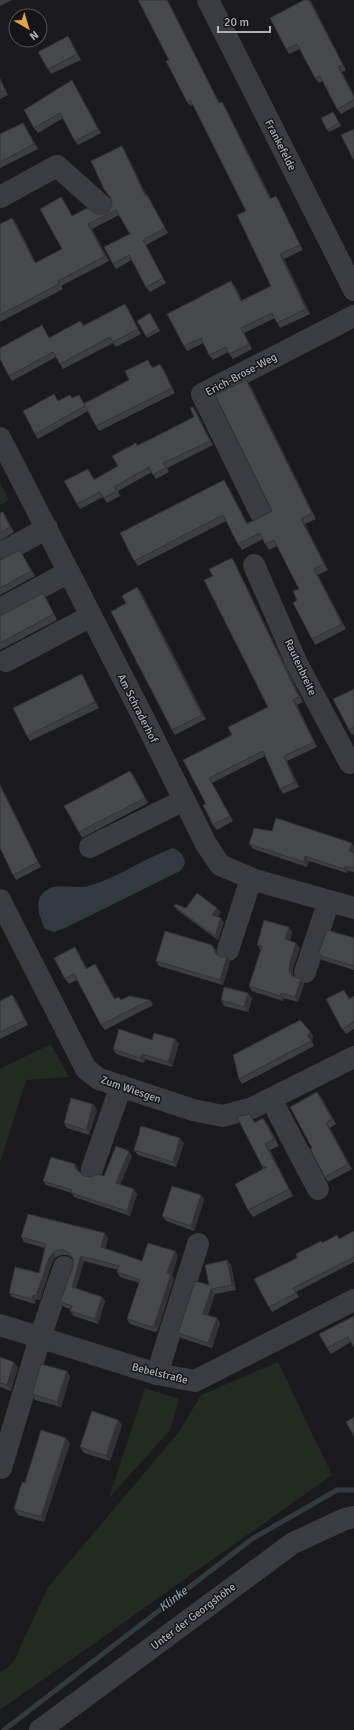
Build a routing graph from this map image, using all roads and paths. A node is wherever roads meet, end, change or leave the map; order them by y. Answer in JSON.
{"nodes":[{"id":1,"x":208,"y":0,"type":"edge"},
{"id":2,"x":0,"y":197,"type":"edge"},
{"id":3,"x":103,"y":207,"type":"dead end"},
{"id":4,"x":354,"y":290,"type":"edge"},
{"id":5,"x":354,"y":316,"type":"edge"},
{"id":6,"x":1,"y":441,"type":"edge"},
{"id":7,"x":260,"y":512,"type":"dead end"},
{"id":8,"x":47,"y":528,"type":"junction"},
{"id":9,"x":0,"y":554,"type":"edge"},
{"id":10,"x":254,"y":565,"type":"dead end"},
{"id":11,"x":69,"y":572,"type":"junction"},
{"id":12,"x":0,"y":609,"type":"edge"},
{"id":13,"x":91,"y":616,"type":"junction"},
{"id":14,"x":6,"y":661,"type":"dead end"},
{"id":15,"x":354,"y":762,"type":"edge"},
{"id":16,"x":184,"y":800,"type":"junction"},
{"id":17,"x":90,"y":847,"type":"dead end"},
{"id":18,"x":251,"y":879,"type":"junction"},
{"id":19,"x":0,"y":900,"type":"edge"},
{"id":20,"x":329,"y":901,"type":"junction"},
{"id":21,"x":354,"y":908,"type":"edge"},
{"id":22,"x":228,"y":950,"type":"dead end"},
{"id":23,"x":305,"y":972,"type":"dead end"},
{"id":24,"x":354,"y":1057,"type":"edge"},
{"id":25,"x":121,"y":1086,"type":"junction"},
{"id":26,"x":271,"y":1099,"type":"junction"},
{"id":27,"x":92,"y":1169,"type":"dead end"},
{"id":28,"x":318,"y":1189,"type":"dead end"},
{"id":29,"x":198,"y":1244,"type":"dead end"},
{"id":30,"x":64,"y":1267,"type":"dead end"},
{"id":31,"x":354,"y":1300,"type":"edge"},
{"id":32,"x":0,"y":1325,"type":"edge"},
{"id":33,"x":40,"y":1338,"type":"junction"},
{"id":34,"x":157,"y":1374,"type":"junction"},
{"id":35,"x":1,"y":1468,"type":"dead end"},
{"id":36,"x":354,"y":1517,"type":"edge"},
{"id":37,"x":40,"y":1730,"type":"edge"}],
"edges":[{"from":1,"to":4,"type":"street","name":"Frankefelde"},
{"from":2,"to":3,"type":"street"},
{"from":5,"to":7,"type":"street","name":"Erich-Brose-Weg"},
{"from":6,"to":8,"type":"street","name":"Am Schraderhof"},
{"from":8,"to":9,"type":"street"},
{"from":8,"to":11,"type":"street","name":"Am Schraderhof"},
{"from":10,"to":15,"type":"street","name":"Rautenbreite"},
{"from":11,"to":12,"type":"street"},
{"from":11,"to":13,"type":"street","name":"Am Schraderhof"},
{"from":13,"to":14,"type":"street"},
{"from":13,"to":16,"type":"street","name":"Am Schraderhof"},
{"from":16,"to":17,"type":"street"},
{"from":16,"to":18,"type":"street","name":"Am Schraderhof"},
{"from":18,"to":20,"type":"street","name":"Am Schraderhof"},
{"from":18,"to":22,"type":"street"},
{"from":19,"to":25,"type":"street","name":"Zum Wiesgen"},
{"from":20,"to":21,"type":"street","name":"Am Schraderhof"},
{"from":20,"to":23,"type":"street"},
{"from":24,"to":26,"type":"street","name":"Zum Wiesgen"},
{"from":25,"to":26,"type":"street","name":"Zum Wiesgen"},
{"from":25,"to":27,"type":"street"},
{"from":26,"to":28,"type":"street"},
{"from":29,"to":34,"type":"street"},
{"from":30,"to":33,"type":"street"},
{"from":31,"to":34,"type":"street","name":"Bebelstraße"},
{"from":32,"to":33,"type":"street","name":"Bebelstraße"},
{"from":33,"to":34,"type":"street","name":"Bebelstraße"},
{"from":33,"to":35,"type":"street"},
{"from":36,"to":37,"type":"street","name":"Unter der Georgshöhe"}]}
